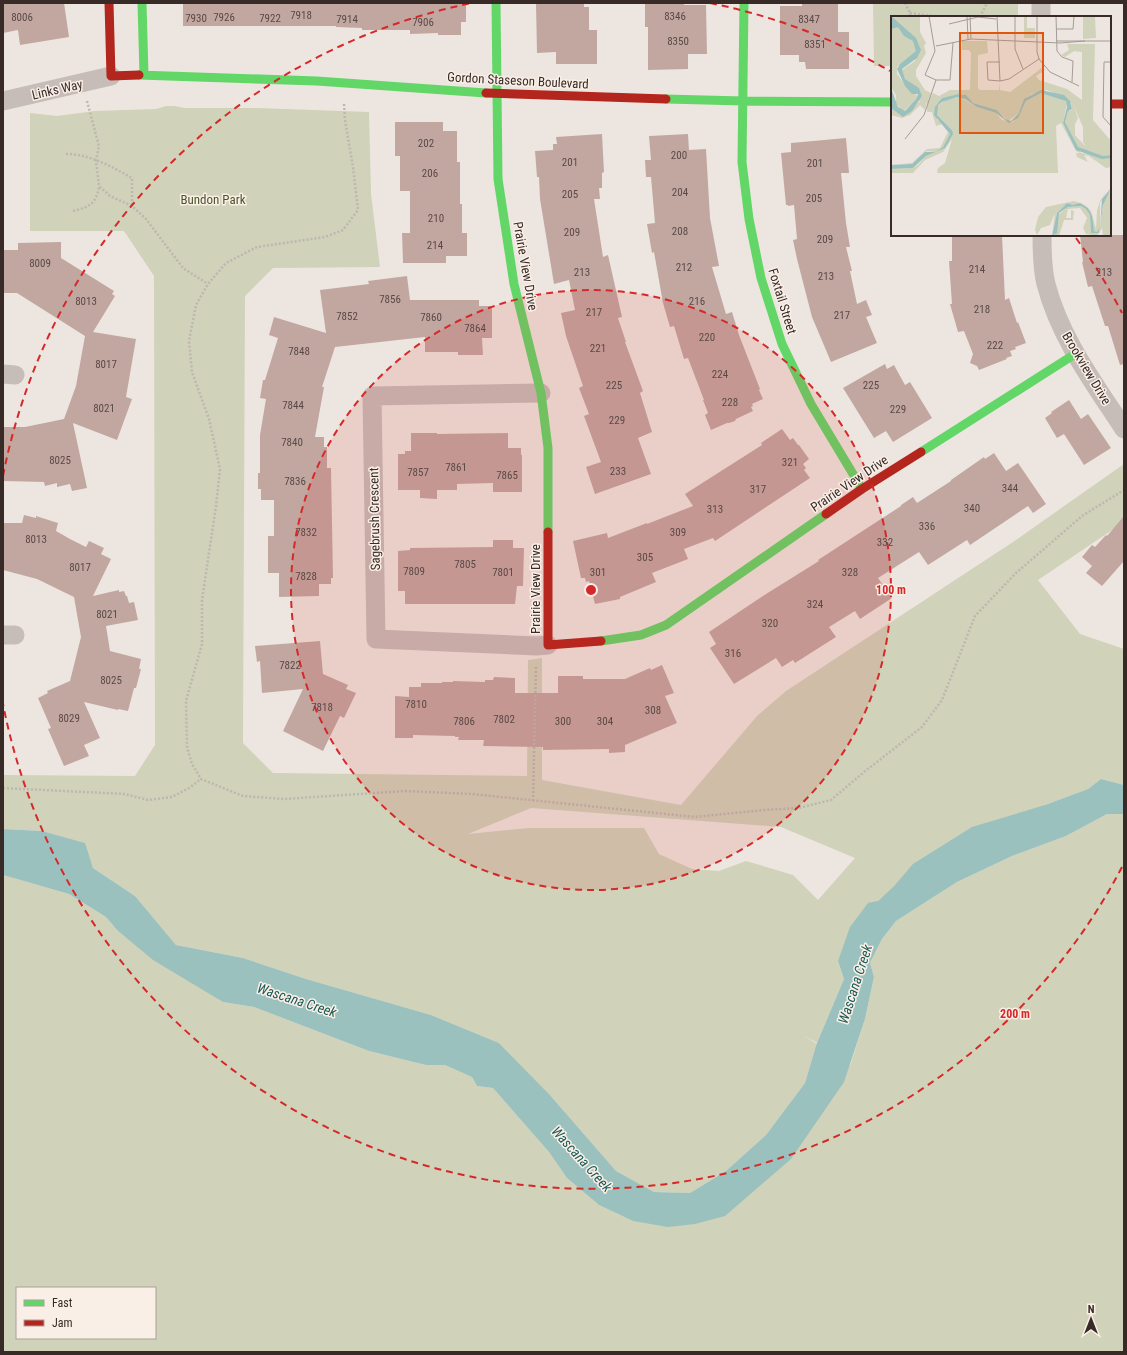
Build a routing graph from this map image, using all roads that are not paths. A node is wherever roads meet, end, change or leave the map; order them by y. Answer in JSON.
{"nodes":[{"id":1,"x":108,"y":3,"type":"edge"},
{"id":2,"x":142,"y":3,"type":"edge"},
{"id":3,"x":496,"y":3,"type":"edge"},
{"id":4,"x":744,"y":3,"type":"edge"},
{"id":5,"x":1041,"y":3,"type":"edge"},
{"id":6,"x":1041,"y":16,"type":"edge"},
{"id":7,"x":144,"y":75,"type":"junction"},
{"id":8,"x":111,"y":76,"type":"junction"},
{"id":9,"x":496,"y":94,"type":"junction"},
{"id":10,"x":3,"y":101,"type":"edge"},
{"id":11,"x":744,"y":101,"type":"junction"},
{"id":12,"x":891,"y":102,"type":"edge"},
{"id":13,"x":1111,"y":104,"type":"edge"},
{"id":14,"x":1124,"y":104,"type":"edge"},
{"id":15,"x":1042,"y":236,"type":"edge"},
{"id":16,"x":1075,"y":354,"type":"junction"},
{"id":17,"x":541,"y":393,"type":"junction"},
{"id":18,"x":1124,"y":429,"type":"edge"},
{"id":19,"x":862,"y":489,"type":"junction"},
{"id":20,"x":542,"y":645,"type":"junction"}],
"edges":[{"from":1,"to":8,"type":"street"},
{"from":2,"to":7,"type":"street"},
{"from":3,"to":9,"type":"street","name":"Prairie View Drive"},
{"from":4,"to":11,"type":"street","name":"Foxtail Street"},
{"from":5,"to":6,"type":"street"},
{"from":7,"to":8,"type":"street","name":"Gordon Staseson Boulevard"},
{"from":7,"to":9,"type":"street","name":"Gordon Staseson Boulevard"},
{"from":8,"to":10,"type":"street","name":"Links Way"},
{"from":9,"to":11,"type":"street","name":"Gordon Staseson Boulevard"},
{"from":9,"to":17,"type":"street","name":"Prairie View Drive"},
{"from":11,"to":12,"type":"street","name":"Gordon Staseson Boulevard"},
{"from":11,"to":19,"type":"street","name":"Foxtail Street"},
{"from":13,"to":14,"type":"street"},
{"from":15,"to":16,"type":"street","name":"Brookview Drive"},
{"from":16,"to":18,"type":"street","name":"Brookview Drive"},
{"from":16,"to":19,"type":"street","name":"Prairie View Drive"},
{"from":17,"to":20,"type":"street","name":"Prairie View Drive"},
{"from":17,"to":20,"type":"street","name":"Sagebrush Crescent"},
{"from":19,"to":20,"type":"street","name":"Prairie View Drive"}]}
